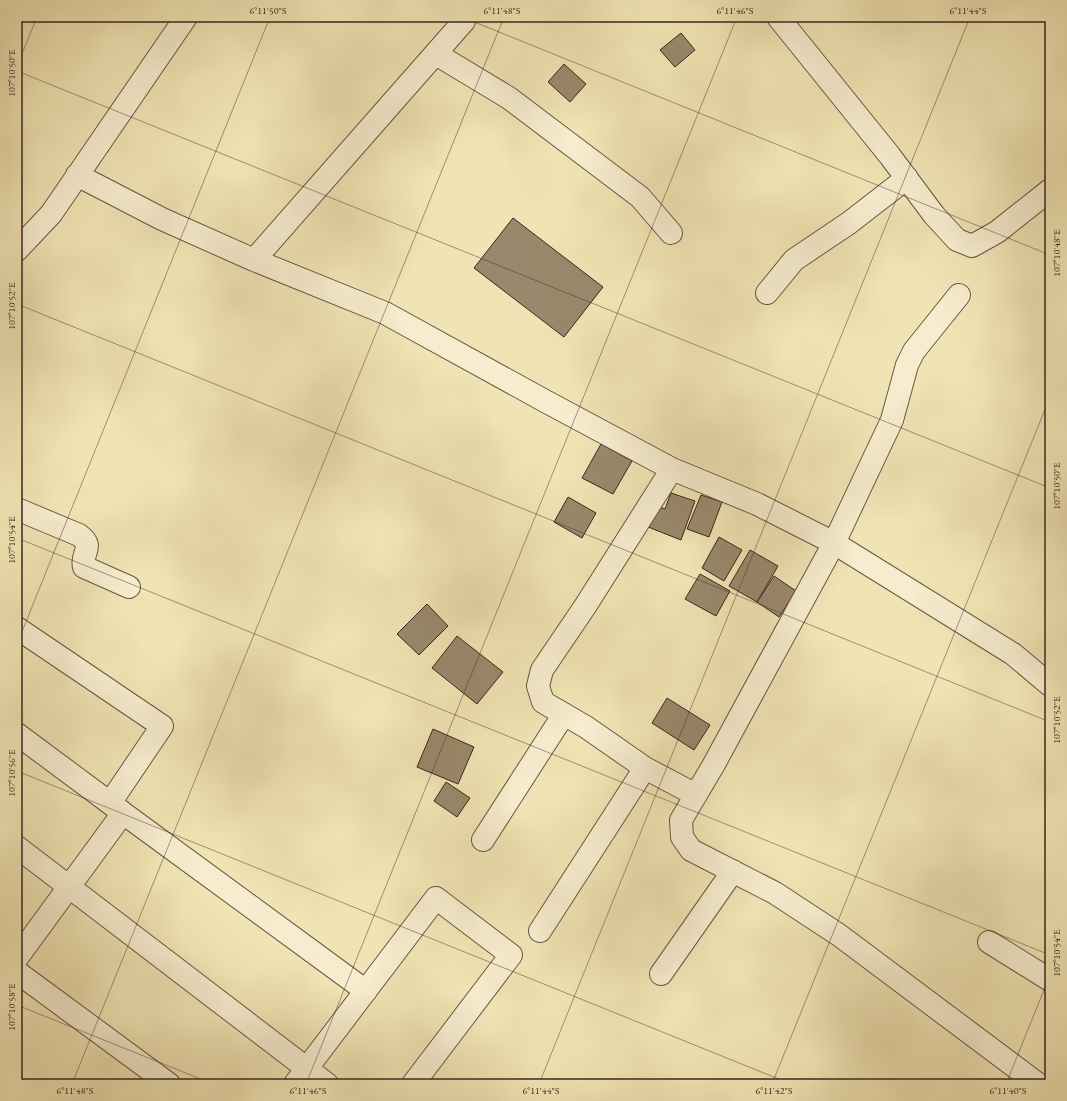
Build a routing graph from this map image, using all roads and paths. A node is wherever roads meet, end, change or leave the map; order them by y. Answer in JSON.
{"nodes":[{"id":1,"x":186,"y":17,"type":"edge"},
{"id":2,"x":778,"y":17,"type":"edge"},
{"id":3,"x":464,"y":21,"type":"dead end"},
{"id":4,"x":436,"y":54,"type":"junction"},
{"id":5,"x":77,"y":175,"type":"junction"},
{"id":6,"x":907,"y":178,"type":"junction"},
{"id":7,"x":1050,"y":190,"type":"edge"},
{"id":8,"x":671,"y":233,"type":"dead end"},
{"id":9,"x":17,"y":250,"type":"edge"},
{"id":10,"x":254,"y":260,"type":"junction"},
{"id":11,"x":767,"y":293,"type":"dead end"},
{"id":12,"x":959,"y":295,"type":"dead end"},
{"id":13,"x":672,"y":469,"type":"junction"},
{"id":14,"x":17,"y":509,"type":"edge"},
{"id":15,"x":834,"y":543,"type":"junction"},
{"id":16,"x":129,"y":587,"type":"dead end"},
{"id":17,"x":17,"y":628,"type":"edge"},
{"id":18,"x":1050,"y":685,"type":"edge"},
{"id":19,"x":564,"y":714,"type":"junction"},
{"id":20,"x":17,"y":734,"type":"edge"},
{"id":21,"x":644,"y":768,"type":"junction"},
{"id":22,"x":696,"y":795,"type":"junction"},
{"id":23,"x":117,"y":808,"type":"junction"},
{"id":24,"x":483,"y":840,"type":"dead end"},
{"id":25,"x":17,"y":847,"type":"edge"},
{"id":26,"x":733,"y":872,"type":"junction"},
{"id":27,"x":69,"y":887,"type":"junction"},
{"id":28,"x":540,"y":931,"type":"dead end"},
{"id":29,"x":990,"y":942,"type":"dead end"},
{"id":30,"x":17,"y":958,"type":"edge"},
{"id":31,"x":17,"y":972,"type":"edge"},
{"id":32,"x":661,"y":974,"type":"dead end"},
{"id":33,"x":1050,"y":980,"type":"edge"},
{"id":34,"x":366,"y":991,"type":"junction"},
{"id":35,"x":301,"y":1076,"type":"edge"},
{"id":36,"x":169,"y":1084,"type":"edge"},
{"id":37,"x":327,"y":1084,"type":"edge"},
{"id":38,"x":413,"y":1084,"type":"edge"},
{"id":39,"x":1038,"y":1084,"type":"edge"}],
"edges":[{"from":1,"to":5,"type":"street"},
{"from":2,"to":6,"type":"street"},
{"from":3,"to":4,"type":"street"},
{"from":4,"to":8,"type":"street"},
{"from":4,"to":10,"type":"street"},
{"from":5,"to":9,"type":"street"},
{"from":5,"to":10,"type":"street"},
{"from":6,"to":7,"type":"street"},
{"from":6,"to":11,"type":"street"},
{"from":10,"to":13,"type":"street"},
{"from":12,"to":15,"type":"street"},
{"from":13,"to":15,"type":"street"},
{"from":13,"to":19,"type":"street"},
{"from":14,"to":16,"type":"street"},
{"from":15,"to":18,"type":"street"},
{"from":15,"to":22,"type":"street"},
{"from":17,"to":23,"type":"street"},
{"from":19,"to":21,"type":"street"},
{"from":19,"to":24,"type":"street"},
{"from":20,"to":23,"type":"street"},
{"from":21,"to":22,"type":"street"},
{"from":21,"to":28,"type":"street"},
{"from":22,"to":26,"type":"street"},
{"from":23,"to":27,"type":"street"},
{"from":23,"to":34,"type":"street"},
{"from":25,"to":27,"type":"street"},
{"from":26,"to":32,"type":"street"},
{"from":26,"to":39,"type":"street"},
{"from":27,"to":30,"type":"street"},
{"from":27,"to":35,"type":"street"},
{"from":29,"to":33,"type":"street"},
{"from":31,"to":36,"type":"street"},
{"from":34,"to":35,"type":"street"},
{"from":34,"to":38,"type":"street"},
{"from":35,"to":37,"type":"street"}]}
